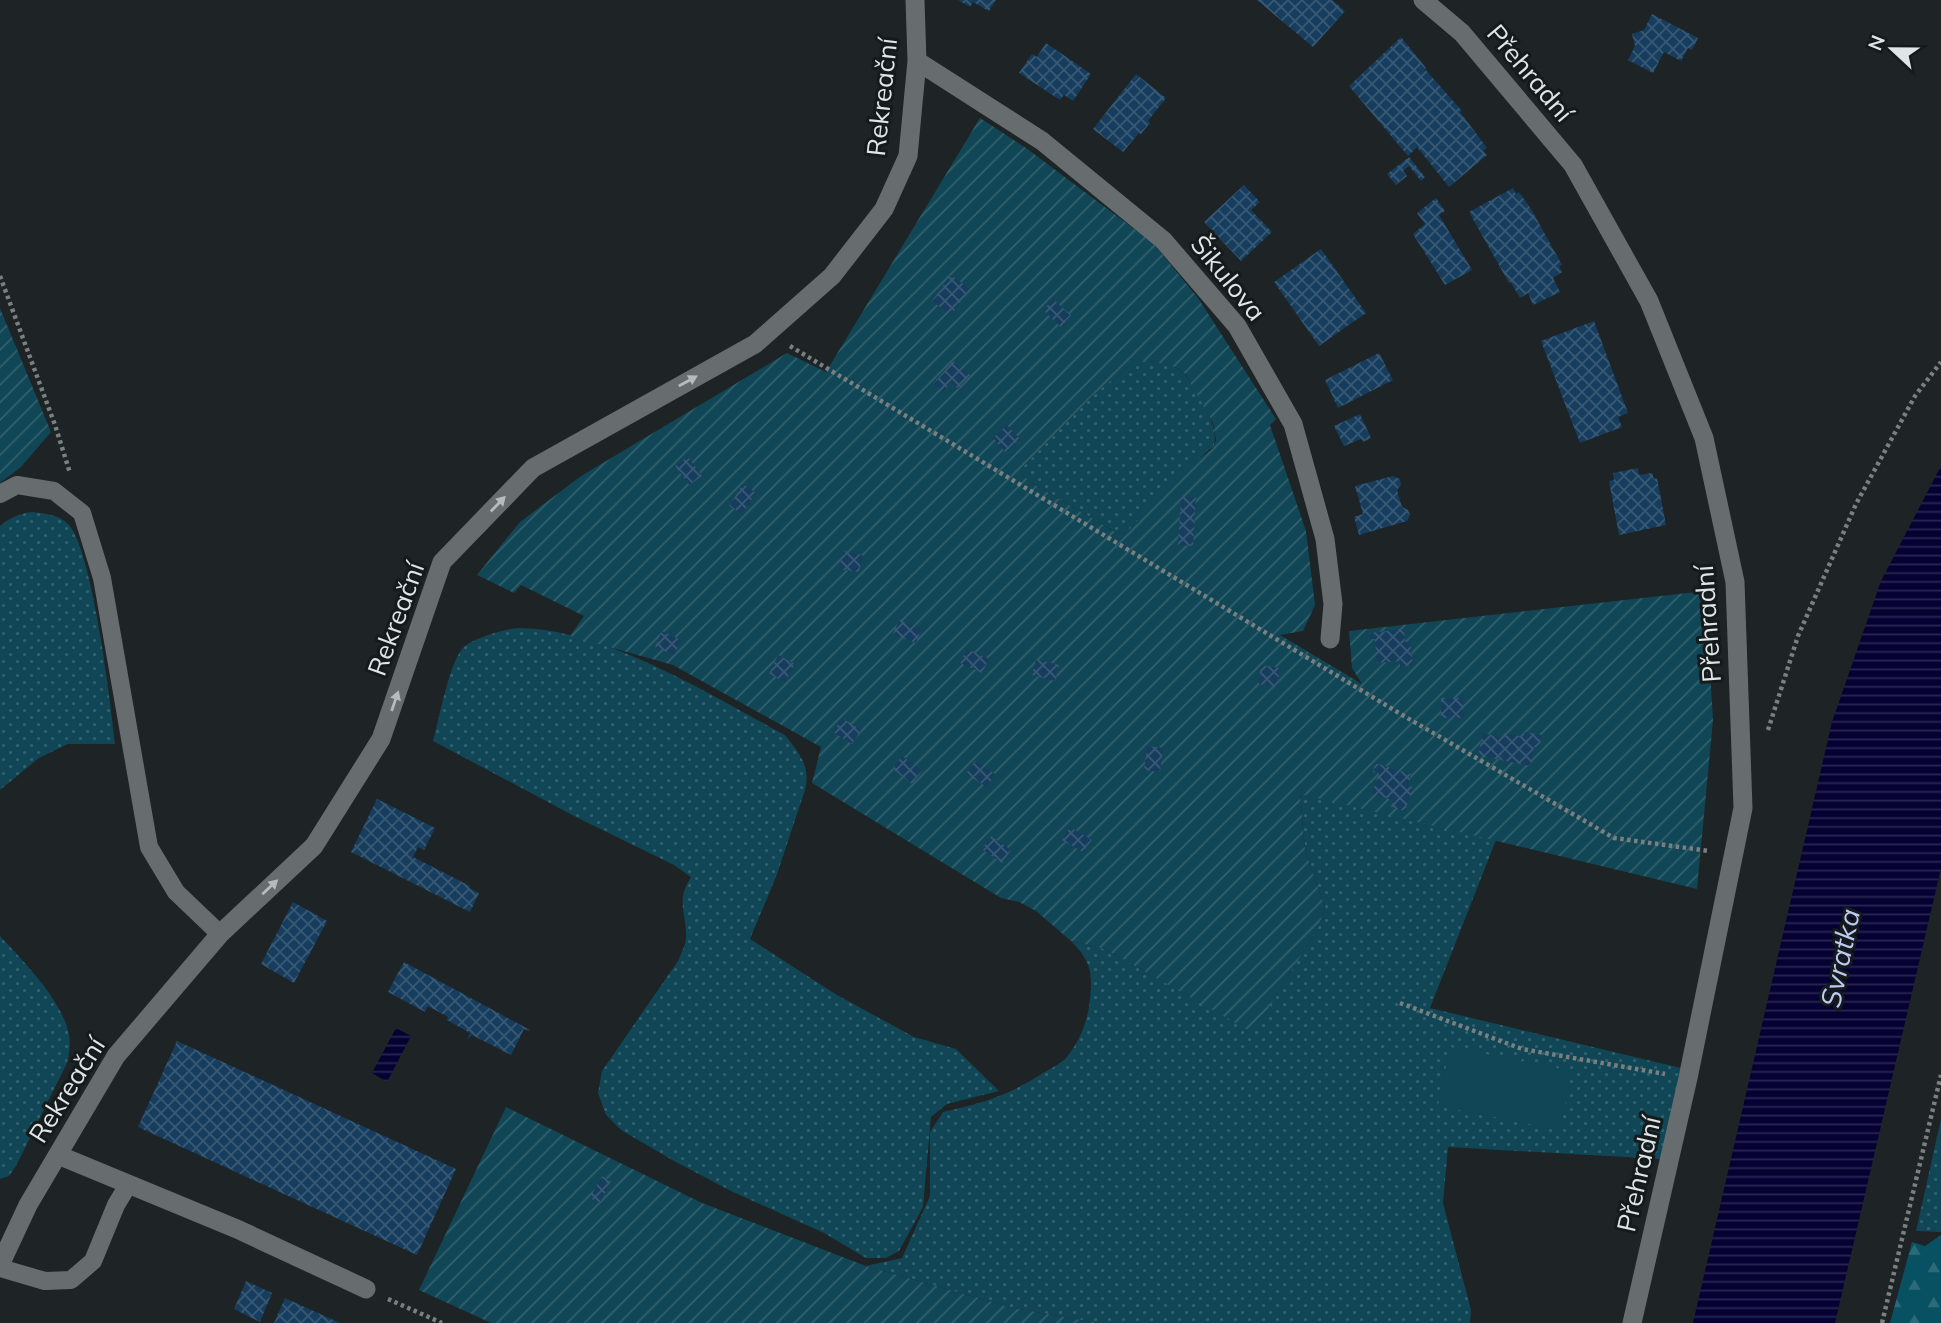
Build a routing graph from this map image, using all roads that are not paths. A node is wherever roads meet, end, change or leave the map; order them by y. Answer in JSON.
{"nodes":[{"id":1,"x":915,"y":0,"type":"edge"},
{"id":2,"x":1423,"y":0,"type":"edge"},
{"id":3,"x":917,"y":61,"type":"junction"},
{"id":4,"x":0,"y":494,"type":"edge"},
{"id":5,"x":1330,"y":639,"type":"dead end"},
{"id":6,"x":220,"y":934,"type":"junction"},
{"id":7,"x":58,"y":1155,"type":"junction"},
{"id":8,"x":128,"y":1185,"type":"junction"},
{"id":9,"x":0,"y":1266,"type":"edge"},
{"id":10,"x":366,"y":1289,"type":"road end"},
{"id":11,"x":1632,"y":1323,"type":"edge"}],
"edges":[{"from":1,"to":3,"type":"street","name":"Rekreační"},
{"from":2,"to":11,"type":"street","name":"Přehradní"},
{"from":3,"to":5,"type":"street","name":"Šikulova"},
{"from":6,"to":3,"type":"street","name":"Rekreační","one_way":true},
{"from":4,"to":6,"type":"lane"},
{"from":6,"to":7,"type":"street","name":"Rekreační"},
{"from":7,"to":8,"type":"street"},
{"from":7,"to":9,"type":"street","name":"Rekreační"},
{"from":8,"to":9,"type":"lane"},
{"from":8,"to":10,"type":"street"}]}
